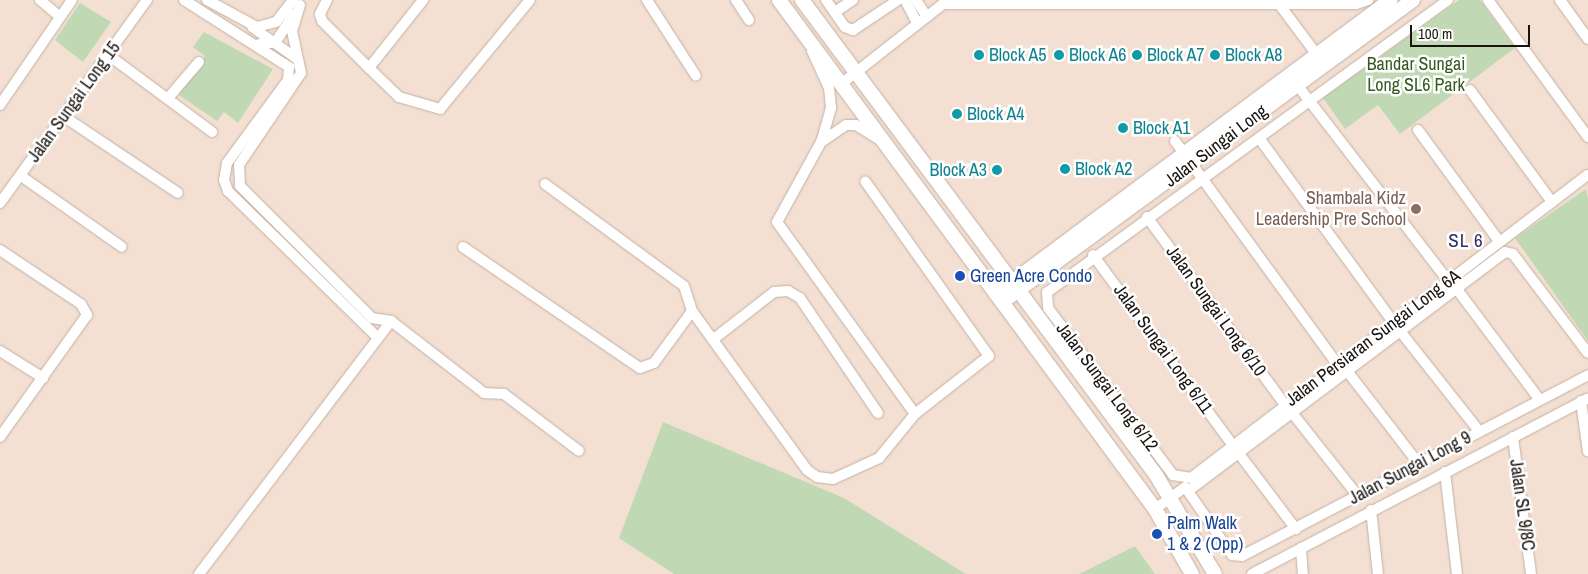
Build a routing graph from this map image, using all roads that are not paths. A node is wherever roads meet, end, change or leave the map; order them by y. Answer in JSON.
{"nodes":[{"id":1,"x":40,"y":0,"type":"edge"},
{"id":2,"x":72,"y":0,"type":"edge"},
{"id":3,"x":147,"y":0,"type":"edge"},
{"id":4,"x":184,"y":0,"type":"edge"},
{"id":5,"x":207,"y":0,"type":"edge"},
{"id":6,"x":327,"y":0,"type":"edge"},
{"id":7,"x":423,"y":0,"type":"edge"},
{"id":8,"x":530,"y":0,"type":"edge"},
{"id":9,"x":646,"y":0,"type":"edge"},
{"id":10,"x":736,"y":0,"type":"edge"},
{"id":11,"x":773,"y":0,"type":"edge"},
{"id":12,"x":779,"y":0,"type":"edge"},
{"id":13,"x":802,"y":0,"type":"edge"},
{"id":14,"x":826,"y":0,"type":"edge"},
{"id":15,"x":853,"y":0,"type":"edge"},
{"id":16,"x":898,"y":0,"type":"edge"},
{"id":17,"x":904,"y":0,"type":"edge"},
{"id":18,"x":917,"y":0,"type":"edge"},
{"id":19,"x":1391,"y":0,"type":"edge"},
{"id":20,"x":1413,"y":0,"type":"edge"},
{"id":21,"x":1448,"y":0,"type":"edge"},
{"id":22,"x":1488,"y":0,"type":"edge"},
{"id":23,"x":1560,"y":0,"type":"edge"},
{"id":24,"x":299,"y":2,"type":"edge"},
{"id":25,"x":1104,"y":2,"type":"edge"},
{"id":26,"x":1365,"y":2,"type":"edge"},
{"id":27,"x":1279,"y":4,"type":"junction"},
{"id":28,"x":787,"y":12,"type":"junction"},
{"id":29,"x":835,"y":12,"type":"junction"},
{"id":30,"x":60,"y":17,"type":"junction"},
{"id":31,"x":927,"y":17,"type":"junction"},
{"id":32,"x":749,"y":20,"type":"dead end"},
{"id":33,"x":276,"y":22,"type":"junction"},
{"id":34,"x":918,"y":24,"type":"junction"},
{"id":35,"x":248,"y":25,"type":"junction"},
{"id":36,"x":807,"y":37,"type":"junction"},
{"id":37,"x":1588,"y":38,"type":"edge"},
{"id":38,"x":268,"y":44,"type":"junction"},
{"id":39,"x":107,"y":54,"type":"junction"},
{"id":40,"x":1317,"y":55,"type":"junction"},
{"id":41,"x":296,"y":58,"type":"junction"},
{"id":42,"x":198,"y":62,"type":"dead end"},
{"id":43,"x":369,"y":68,"type":"junction"},
{"id":44,"x":855,"y":73,"type":"junction"},
{"id":45,"x":696,"y":76,"type":"dead end"},
{"id":46,"x":841,"y":84,"type":"junction"},
{"id":47,"x":1298,"y":86,"type":"junction"},
{"id":48,"x":1470,"y":90,"type":"dead end"},
{"id":49,"x":169,"y":97,"type":"junction"},
{"id":50,"x":1311,"y":102,"type":"junction"},
{"id":51,"x":0,"y":105,"type":"edge"},
{"id":52,"x":64,"y":116,"type":"junction"},
{"id":53,"x":1418,"y":130,"type":"dead end"},
{"id":54,"x":212,"y":132,"type":"dead end"},
{"id":55,"x":1588,"y":137,"type":"edge"},
{"id":56,"x":1259,"y":138,"type":"junction"},
{"id":57,"x":1175,"y":141,"type":"dead end"},
{"id":58,"x":821,"y":142,"type":"junction"},
{"id":59,"x":884,"y":142,"type":"junction"},
{"id":60,"x":1189,"y":158,"type":"junction"},
{"id":61,"x":1588,"y":175,"type":"edge"},
{"id":62,"x":20,"y":176,"type":"junction"},
{"id":63,"x":1202,"y":178,"type":"junction"},
{"id":64,"x":865,"y":181,"type":"dead end"},
{"id":65,"x":546,"y":184,"type":"dead end"},
{"id":66,"x":178,"y":192,"type":"dead end"},
{"id":67,"x":1552,"y":202,"type":"junction"},
{"id":68,"x":0,"y":203,"type":"edge"},
{"id":69,"x":1147,"y":217,"type":"junction"},
{"id":70,"x":1499,"y":241,"type":"junction"},
{"id":71,"x":122,"y":247,"type":"dead end"},
{"id":72,"x":463,"y":247,"type":"dead end"},
{"id":73,"x":0,"y":250,"type":"edge"},
{"id":74,"x":1094,"y":254,"type":"junction"},
{"id":75,"x":1452,"y":285,"type":"junction"},
{"id":76,"x":1015,"y":286,"type":"junction"},
{"id":77,"x":999,"y":298,"type":"junction"},
{"id":78,"x":692,"y":311,"type":"junction"},
{"id":79,"x":391,"y":321,"type":"junction"},
{"id":80,"x":1397,"y":327,"type":"junction"},
{"id":81,"x":377,"y":337,"type":"junction"},
{"id":82,"x":715,"y":338,"type":"junction"},
{"id":83,"x":1054,"y":340,"type":"junction"},
{"id":84,"x":0,"y":350,"type":"edge"},
{"id":85,"x":1039,"y":352,"type":"junction"},
{"id":86,"x":1588,"y":353,"type":"edge"},
{"id":87,"x":1337,"y":364,"type":"junction"},
{"id":88,"x":1347,"y":371,"type":"junction"},
{"id":89,"x":1588,"y":375,"type":"edge"},
{"id":90,"x":43,"y":378,"type":"junction"},
{"id":91,"x":1539,"y":398,"type":"junction"},
{"id":92,"x":1585,"y":400,"type":"edge"},
{"id":93,"x":1285,"y":405,"type":"junction"},
{"id":94,"x":878,"y":413,"type":"dead end"},
{"id":95,"x":915,"y":414,"type":"junction"},
{"id":96,"x":1293,"y":414,"type":"junction"},
{"id":97,"x":1479,"y":431,"type":"junction"},
{"id":98,"x":1513,"y":436,"type":"junction"},
{"id":99,"x":0,"y":437,"type":"edge"},
{"id":100,"x":1232,"y":444,"type":"junction"},
{"id":101,"x":579,"y":451,"type":"dead end"},
{"id":102,"x":1588,"y":452,"type":"edge"},
{"id":103,"x":1240,"y":454,"type":"junction"},
{"id":104,"x":1418,"y":463,"type":"junction"},
{"id":105,"x":1445,"y":472,"type":"junction"},
{"id":106,"x":1182,"y":479,"type":"joint"},
{"id":107,"x":1188,"y":491,"type":"junction"},
{"id":108,"x":1358,"y":496,"type":"junction"},
{"id":109,"x":1171,"y":498,"type":"junction"},
{"id":110,"x":1155,"y":509,"type":"junction"},
{"id":111,"x":1371,"y":510,"type":"junction"},
{"id":112,"x":1296,"y":529,"type":"junction"},
{"id":113,"x":1301,"y":548,"type":"junction"},
{"id":114,"x":199,"y":574,"type":"edge"},
{"id":115,"x":1192,"y":574,"type":"edge"},
{"id":116,"x":1215,"y":574,"type":"edge"},
{"id":117,"x":1252,"y":574,"type":"edge"},
{"id":118,"x":1303,"y":574,"type":"edge"},
{"id":119,"x":1378,"y":574,"type":"edge"},
{"id":120,"x":1456,"y":574,"type":"edge"},
{"id":121,"x":1531,"y":574,"type":"edge"}],
"edges":[{"from":1,"to":30,"type":"street"},
{"from":2,"to":30,"type":"street"},
{"from":3,"to":39,"type":"street","name":"Jalan Sungai Long 15"},
{"from":4,"to":38,"type":"street"},
{"from":5,"to":35,"type":"street"},
{"from":6,"to":43,"type":"street"},
{"from":7,"to":43,"type":"street"},
{"from":8,"to":43,"type":"street"},
{"from":9,"to":45,"type":"street"},
{"from":10,"to":32,"type":"street"},
{"from":11,"to":28,"type":"street"},
{"from":12,"to":28,"type":"street"},
{"from":13,"to":44,"type":"street"},
{"from":14,"to":29,"type":"street"},
{"from":15,"to":29,"type":"street"},
{"from":16,"to":29,"type":"street"},
{"from":17,"to":34,"type":"street"},
{"from":18,"to":31,"type":"street"},
{"from":19,"to":40,"type":"street","name":"Jalan Sungai Long"},
{"from":20,"to":47,"type":"street","name":"Jalan Sungai Long"},
{"from":21,"to":50,"type":"street"},
{"from":22,"to":55,"type":"street"},
{"from":23,"to":37,"type":"street"},
{"from":24,"to":33,"type":"street"},
{"from":24,"to":38,"type":"street"},
{"from":24,"to":41,"type":"street"},
{"from":25,"to":27,"type":"street"},
{"from":25,"to":31,"type":"street"},
{"from":26,"to":27,"type":"street"},
{"from":27,"to":40,"type":"street"},
{"from":28,"to":36,"type":"street"},
{"from":30,"to":51,"type":"street"},
{"from":31,"to":34,"type":"street"},
{"from":33,"to":35,"type":"street"},
{"from":33,"to":38,"type":"street"},
{"from":34,"to":44,"type":"street"},
{"from":35,"to":38,"type":"street"},
{"from":36,"to":46,"type":"street"},
{"from":36,"to":58,"type":"street"},
{"from":38,"to":41,"type":"street"},
{"from":38,"to":81,"type":"street"},
{"from":39,"to":49,"type":"street"},
{"from":39,"to":52,"type":"street","name":"Jalan Sungai Long 15"},
{"from":40,"to":60,"type":"street","name":"Jalan Sungai Long"},
{"from":41,"to":79,"type":"street"},
{"from":42,"to":49,"type":"street"},
{"from":44,"to":46,"type":"street"},
{"from":44,"to":76,"type":"street"},
{"from":46,"to":59,"type":"street"},
{"from":47,"to":50,"type":"street"},
{"from":47,"to":60,"type":"street","name":"Jalan Sungai Long"},
{"from":48,"to":67,"type":"street"},
{"from":49,"to":54,"type":"street"},
{"from":50,"to":56,"type":"street"},
{"from":50,"to":75,"type":"street"},
{"from":52,"to":62,"type":"street","name":"Jalan Sungai Long 15"},
{"from":52,"to":66,"type":"street"},
{"from":53,"to":70,"type":"street"},
{"from":56,"to":63,"type":"street"},
{"from":56,"to":80,"type":"street"},
{"from":57,"to":60,"type":"street"},
{"from":58,"to":59,"type":"street"},
{"from":58,"to":95,"type":"street"},
{"from":59,"to":77,"type":"street"},
{"from":60,"to":63,"type":"street"},
{"from":60,"to":76,"type":"street","name":"Jalan Sungai Long"},
{"from":61,"to":67,"type":"street","name":"Jalan Persiaran Sungai Long 6A"},
{"from":62,"to":68,"type":"street","name":"Jalan Sungai Long 15"},
{"from":62,"to":71,"type":"street"},
{"from":63,"to":69,"type":"street"},
{"from":63,"to":87,"type":"street"},
{"from":64,"to":95,"type":"street"},
{"from":65,"to":78,"type":"street"},
{"from":67,"to":70,"type":"street","name":"Jalan Persiaran Sungai Long 6A"},
{"from":69,"to":74,"type":"street"},
{"from":69,"to":93,"type":"street","name":"Jalan Sungai Long 6/10"},
{"from":70,"to":75,"type":"street","name":"Jalan Persiaran Sungai Long 6A"},
{"from":72,"to":78,"type":"street"},
{"from":73,"to":90,"type":"street"},
{"from":74,"to":100,"type":"street","name":"Jalan Sungai Long 6/11"},
{"from":74,"to":106,"type":"street","name":"Jalan Sungai Long 6/12"},
{"from":75,"to":80,"type":"street","name":"Jalan Persiaran Sungai Long 6A"},
{"from":75,"to":86,"type":"street"},
{"from":75,"to":91,"type":"street"},
{"from":76,"to":77,"type":"street","name":"Jalan Sungai Long"},
{"from":76,"to":83,"type":"street"},
{"from":77,"to":85,"type":"street"},
{"from":78,"to":82,"type":"street"},
{"from":79,"to":81,"type":"street"},
{"from":79,"to":101,"type":"street"},
{"from":80,"to":87,"type":"street","name":"Jalan Persiaran Sungai Long 6A"},
{"from":80,"to":88,"type":"street"},
{"from":80,"to":97,"type":"street"},
{"from":81,"to":114,"type":"street"},
{"from":82,"to":94,"type":"street"},
{"from":82,"to":95,"type":"street"},
{"from":83,"to":85,"type":"street"},
{"from":83,"to":109,"type":"street"},
{"from":84,"to":90,"type":"street"},
{"from":85,"to":110,"type":"street"},
{"from":87,"to":93,"type":"street","name":"Jalan Persiaran Sungai Long 6A"},
{"from":88,"to":96,"type":"street"},
{"from":88,"to":104,"type":"street"},
{"from":89,"to":91,"type":"street","name":"Jalan Sungai Long 9"},
{"from":90,"to":99,"type":"street"},
{"from":91,"to":97,"type":"street","name":"Jalan Sungai Long 9"},
{"from":92,"to":98,"type":"street"},
{"from":92,"to":102,"type":"street"},
{"from":93,"to":100,"type":"street","name":"Jalan Persiaran Sungai Long 6A"},
{"from":96,"to":103,"type":"street"},
{"from":96,"to":108,"type":"street"},
{"from":97,"to":104,"type":"street","name":"Jalan Sungai Long 9"},
{"from":98,"to":105,"type":"street"},
{"from":98,"to":121,"type":"street","name":"Jalan SL 9/8C"},
{"from":100,"to":106,"type":"street","name":"Jalan Persiaran Sungai Long 6A"},
{"from":103,"to":107,"type":"street"},
{"from":103,"to":112,"type":"street"},
{"from":104,"to":108,"type":"street","name":"Jalan Sungai Long 9"},
{"from":105,"to":111,"type":"street"},
{"from":105,"to":120,"type":"street"},
{"from":107,"to":109,"type":"street"},
{"from":107,"to":112,"type":"street","name":"Jalan Sungai Long 9"},
{"from":108,"to":112,"type":"street","name":"Jalan Sungai Long 9"},
{"from":109,"to":110,"type":"street"},
{"from":109,"to":116,"type":"street"},
{"from":110,"to":115,"type":"street"},
{"from":111,"to":113,"type":"street"},
{"from":111,"to":119,"type":"street"},
{"from":113,"to":117,"type":"street"},
{"from":113,"to":118,"type":"street"}]}
